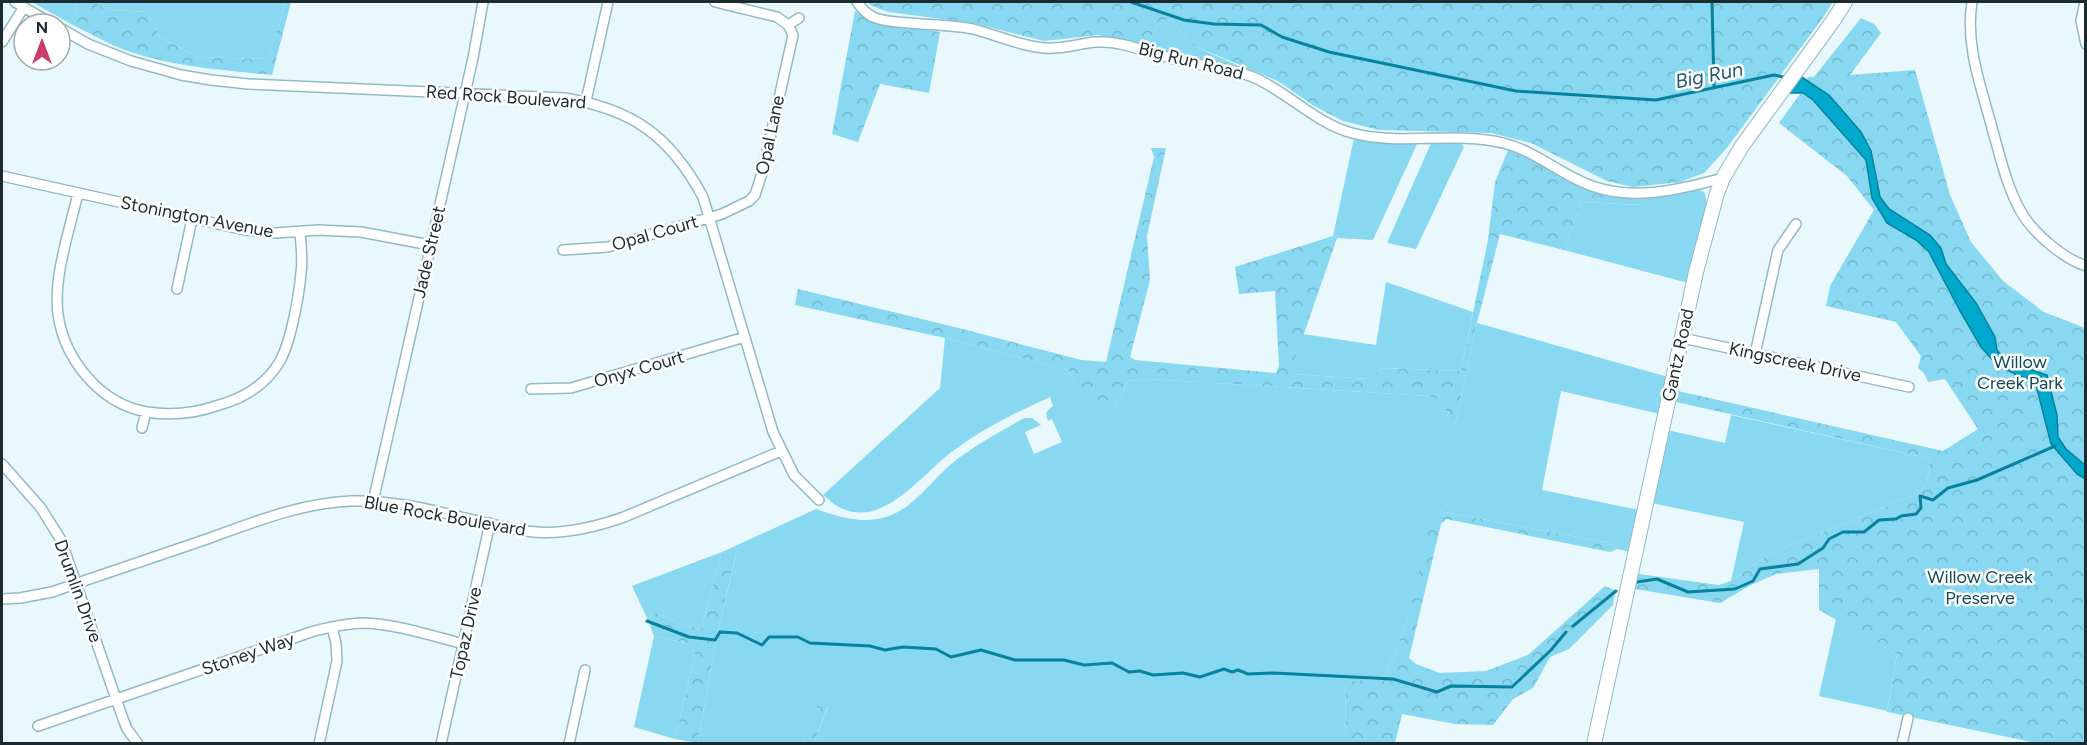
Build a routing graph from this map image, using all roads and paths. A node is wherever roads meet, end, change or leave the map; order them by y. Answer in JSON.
{"nodes":[{"id":1,"x":15,"y":2,"type":"edge"},
{"id":2,"x":483,"y":2,"type":"edge"},
{"id":3,"x":608,"y":2,"type":"edge"},
{"id":4,"x":715,"y":2,"type":"edge"},
{"id":5,"x":857,"y":2,"type":"edge"},
{"id":6,"x":1845,"y":2,"type":"edge"},
{"id":7,"x":1972,"y":2,"type":"edge"},
{"id":8,"x":2085,"y":2,"type":"edge"},
{"id":9,"x":24,"y":7,"type":"junction"},
{"id":10,"x":32,"y":12,"type":"edge"},
{"id":11,"x":800,"y":18,"type":"dead end"},
{"id":12,"x":788,"y":25,"type":"junction"},
{"id":13,"x":72,"y":35,"type":"edge"},
{"id":14,"x":2,"y":42,"type":"edge"},
{"id":15,"x":2085,"y":44,"type":"edge"},
{"id":16,"x":465,"y":93,"type":"junction"},
{"id":17,"x":586,"y":101,"type":"junction"},
{"id":18,"x":2,"y":176,"type":"edge"},
{"id":19,"x":1723,"y":178,"type":"junction"},
{"id":20,"x":78,"y":193,"type":"junction"},
{"id":21,"x":710,"y":217,"type":"junction"},
{"id":22,"x":192,"y":219,"type":"junction"},
{"id":23,"x":1796,"y":224,"type":"dead end"},
{"id":24,"x":300,"y":232,"type":"junction"},
{"id":25,"x":430,"y":245,"type":"junction"},
{"id":26,"x":563,"y":250,"type":"dead end"},
{"id":27,"x":2085,"y":266,"type":"edge"},
{"id":28,"x":177,"y":289,"type":"dead end"},
{"id":29,"x":745,"y":337,"type":"junction"},
{"id":30,"x":1682,"y":338,"type":"junction"},
{"id":31,"x":1755,"y":354,"type":"junction"},
{"id":32,"x":1908,"y":387,"type":"dead end"},
{"id":33,"x":531,"y":389,"type":"dead end"},
{"id":34,"x":146,"y":412,"type":"junction"},
{"id":35,"x":142,"y":428,"type":"dead end"},
{"id":36,"x":781,"y":451,"type":"junction"},
{"id":37,"x":2,"y":464,"type":"edge"},
{"id":38,"x":819,"y":500,"type":"dead end"},
{"id":39,"x":373,"y":501,"type":"junction"},
{"id":40,"x":490,"y":523,"type":"junction"},
{"id":41,"x":76,"y":583,"type":"junction"},
{"id":42,"x":2,"y":599,"type":"edge"},
{"id":43,"x":332,"y":627,"type":"junction"},
{"id":44,"x":464,"y":644,"type":"junction"},
{"id":45,"x":585,"y":670,"type":"dead end"},
{"id":46,"x":116,"y":699,"type":"junction"},
{"id":47,"x":1908,"y":718,"type":"dead end"},
{"id":48,"x":38,"y":726,"type":"dead end"},
{"id":49,"x":138,"y":744,"type":"edge"},
{"id":50,"x":319,"y":744,"type":"edge"},
{"id":51,"x":441,"y":744,"type":"edge"},
{"id":52,"x":569,"y":744,"type":"edge"},
{"id":53,"x":1594,"y":744,"type":"edge"},
{"id":54,"x":1902,"y":744,"type":"edge"}],
"edges":[{"from":1,"to":9,"type":"street"},
{"from":2,"to":16,"type":"street","name":"Jade Street"},
{"from":3,"to":17,"type":"street"},
{"from":4,"to":12,"type":"street"},
{"from":5,"to":19,"type":"street","name":"Big Run Road"},
{"from":6,"to":19,"type":"main road","name":"Gantz Road"},
{"from":7,"to":27,"type":"street"},
{"from":8,"to":15,"type":"street"},
{"from":9,"to":10,"type":"street"},
{"from":9,"to":14,"type":"street"},
{"from":11,"to":12,"type":"street"},
{"from":12,"to":21,"type":"street","name":"Opal Lane"},
{"from":13,"to":16,"type":"street","name":"Red Rock Boulevard"},
{"from":16,"to":17,"type":"street","name":"Red Rock Boulevard"},
{"from":16,"to":25,"type":"street","name":"Jade Street"},
{"from":17,"to":21,"type":"street","name":"Red Rock Boulevard"},
{"from":18,"to":20,"type":"street","name":"Stonington Avenue"},
{"from":19,"to":30,"type":"main road","name":"Gantz Road"},
{"from":20,"to":22,"type":"street","name":"Stonington Avenue"},
{"from":20,"to":34,"type":"street"},
{"from":21,"to":26,"type":"street","name":"Opal Court"},
{"from":21,"to":29,"type":"street","name":"Red Rock Boulevard"},
{"from":22,"to":24,"type":"street","name":"Stonington Avenue"},
{"from":22,"to":28,"type":"street"},
{"from":23,"to":31,"type":"street"},
{"from":24,"to":25,"type":"street","name":"Stonington Avenue"},
{"from":24,"to":34,"type":"street"},
{"from":25,"to":39,"type":"street","name":"Jade Street"},
{"from":29,"to":33,"type":"street","name":"Onyx Court"},
{"from":29,"to":36,"type":"street","name":"Red Rock Boulevard"},
{"from":30,"to":31,"type":"street","name":"Kingscreek Drive"},
{"from":30,"to":53,"type":"main road","name":"Gantz Road"},
{"from":31,"to":32,"type":"street","name":"Kingscreek Drive"},
{"from":34,"to":35,"type":"street"},
{"from":36,"to":38,"type":"street","name":"Red Rock Boulevard"},
{"from":36,"to":40,"type":"street","name":"Blue Rock Boulevard"},
{"from":37,"to":41,"type":"street","name":"Drumlin Drive"},
{"from":39,"to":40,"type":"street","name":"Blue Rock Boulevard"},
{"from":39,"to":41,"type":"street","name":"Blue Rock Boulevard"},
{"from":40,"to":44,"type":"street","name":"Topaz Drive"},
{"from":41,"to":42,"type":"street","name":"Blue Rock Boulevard"},
{"from":41,"to":46,"type":"street","name":"Drumlin Drive"},
{"from":43,"to":44,"type":"street","name":"Stoney Way"},
{"from":43,"to":46,"type":"street","name":"Stoney Way"},
{"from":43,"to":50,"type":"street"},
{"from":44,"to":51,"type":"street","name":"Topaz Drive"},
{"from":45,"to":52,"type":"street"},
{"from":46,"to":48,"type":"street","name":"Stoney Way"},
{"from":46,"to":49,"type":"street","name":"Drumlin Drive"},
{"from":47,"to":54,"type":"street"}]}
